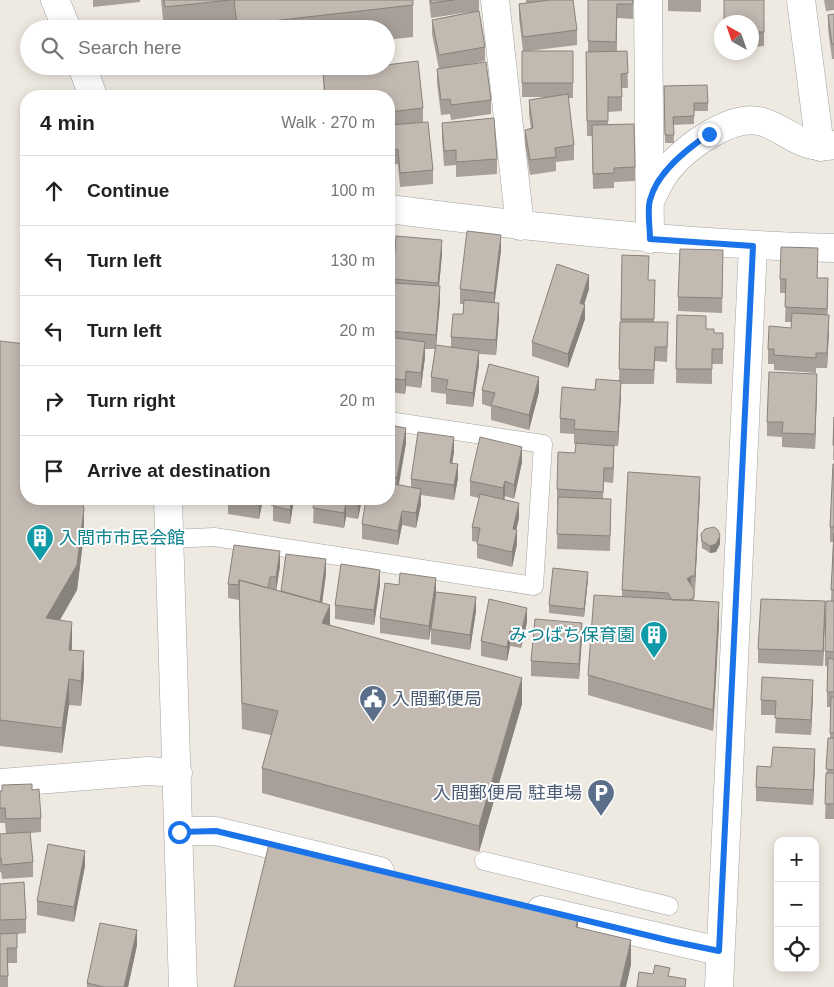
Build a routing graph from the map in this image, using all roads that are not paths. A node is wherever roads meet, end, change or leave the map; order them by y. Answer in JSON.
{"nodes":[{"id":1,"x":55,"y":0,"type":"edge"},
{"id":2,"x":495,"y":0,"type":"edge"},
{"id":3,"x":648,"y":0,"type":"edge"},
{"id":4,"x":801,"y":0,"type":"edge"},
{"id":5,"x":63,"y":20,"type":"edge"},
{"id":6,"x":85,"y":75,"type":"edge"},
{"id":7,"x":91,"y":90,"type":"edge"},
{"id":8,"x":827,"y":146,"type":"edge"},
{"id":9,"x":650,"y":200,"type":"junction"},
{"id":10,"x":395,"y":210,"type":"edge"},
{"id":11,"x":520,"y":226,"type":"junction"},
{"id":12,"x":650,"y":239,"type":"junction"},
{"id":13,"x":753,"y":246,"type":"junction"},
{"id":14,"x":834,"y":248,"type":"edge"},
{"id":15,"x":395,"y":421,"type":"edge"},
{"id":16,"x":168,"y":505,"type":"edge"},
{"id":17,"x":171,"y":539,"type":"junction"},
{"id":18,"x":178,"y":774,"type":"junction"},
{"id":19,"x":0,"y":784,"type":"edge"},
{"id":20,"x":179,"y":832,"type":"junction"},
{"id":21,"x":484,"y":861,"type":"dead end"},
{"id":22,"x":400,"y":876,"type":"edge"},
{"id":23,"x":516,"y":904,"type":"edge"},
{"id":24,"x":669,"y":906,"type":"dead end"},
{"id":25,"x":719,"y":951,"type":"junction"},
{"id":26,"x":183,"y":987,"type":"edge"},
{"id":27,"x":719,"y":987,"type":"edge"}],
"edges":[{"from":1,"to":5,"type":"street"},
{"from":2,"to":11,"type":"street"},
{"from":3,"to":9,"type":"street"},
{"from":4,"to":8,"type":"street"},
{"from":6,"to":7,"type":"street"},
{"from":8,"to":9,"type":"street"},
{"from":9,"to":12,"type":"street"},
{"from":10,"to":11,"type":"street"},
{"from":11,"to":12,"type":"street"},
{"from":12,"to":13,"type":"street"},
{"from":13,"to":14,"type":"street"},
{"from":13,"to":25,"type":"street"},
{"from":15,"to":17,"type":"lane"},
{"from":16,"to":17,"type":"street"},
{"from":17,"to":18,"type":"street"},
{"from":18,"to":19,"type":"street"},
{"from":18,"to":20,"type":"street"},
{"from":20,"to":22,"type":"street"},
{"from":20,"to":26,"type":"street"},
{"from":21,"to":24,"type":"lane"},
{"from":23,"to":25,"type":"street"},
{"from":25,"to":27,"type":"street"}]}
